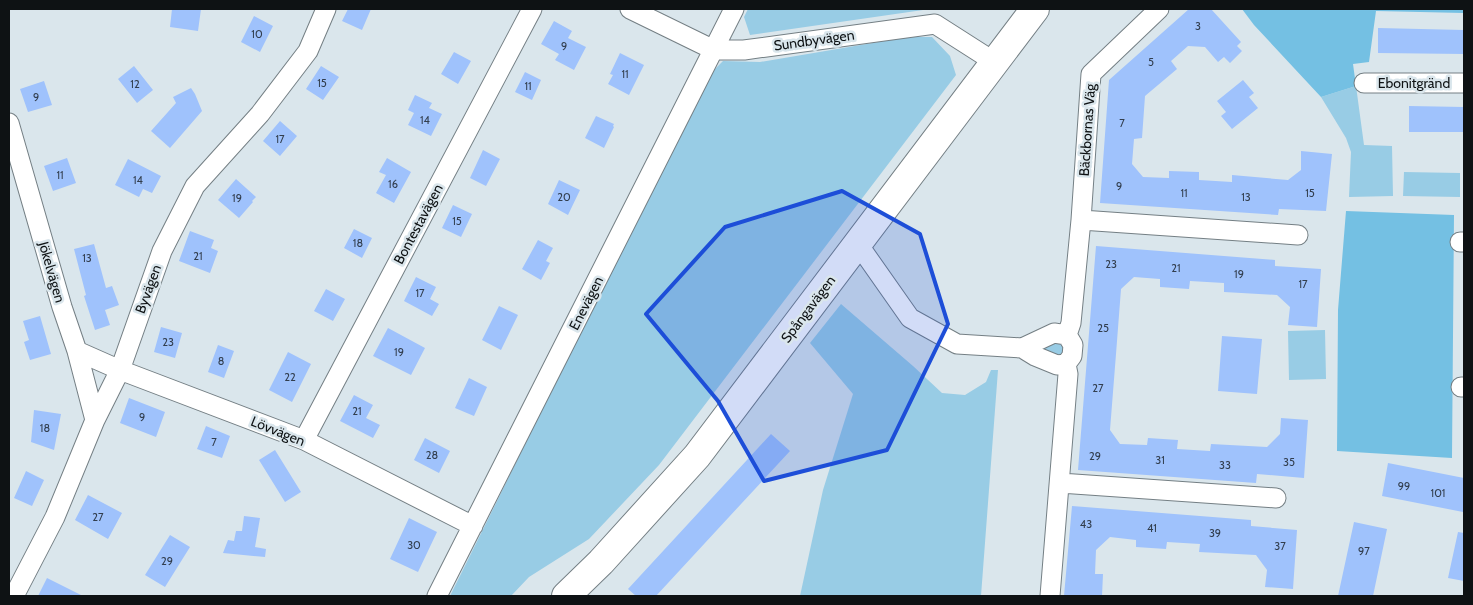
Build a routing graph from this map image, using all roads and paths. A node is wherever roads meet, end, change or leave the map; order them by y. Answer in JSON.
{"nodes":[{"id":1,"x":326,"y":9,"type":"edge"},
{"id":2,"x":532,"y":9,"type":"edge"},
{"id":3,"x":630,"y":9,"type":"edge"},
{"id":4,"x":734,"y":9,"type":"edge"},
{"id":5,"x":1036,"y":9,"type":"edge"},
{"id":6,"x":1159,"y":9,"type":"edge"},
{"id":7,"x":714,"y":50,"type":"junction"},
{"id":8,"x":996,"y":63,"type":"junction"},
{"id":9,"x":1464,"y":83,"type":"edge"},
{"id":10,"x":1364,"y":84,"type":"dead end"},
{"id":11,"x":9,"y":124,"type":"edge"},
{"id":12,"x":1081,"y":220,"type":"junction"},
{"id":13,"x":1298,"y":235,"type":"dead end"},
{"id":14,"x":858,"y":244,"type":"junction"},
{"id":15,"x":1067,"y":335,"type":"junction"},
{"id":16,"x":1022,"y":348,"type":"junction"},
{"id":17,"x":77,"y":351,"type":"junction"},
{"id":18,"x":1066,"y":364,"type":"junction"},
{"id":19,"x":120,"y":370,"type":"junction"},
{"id":20,"x":95,"y":420,"type":"junction"},
{"id":21,"x":304,"y":440,"type":"junction"},
{"id":22,"x":1060,"y":483,"type":"junction"},
{"id":23,"x":1276,"y":498,"type":"dead end"},
{"id":24,"x":473,"y":526,"type":"junction"},
{"id":25,"x":14,"y":596,"type":"edge"},
{"id":26,"x":437,"y":596,"type":"edge"},
{"id":27,"x":566,"y":596,"type":"edge"},
{"id":28,"x":1050,"y":596,"type":"edge"}],
"edges":[{"from":1,"to":19,"type":"street","name":"Byvägen"},
{"from":2,"to":21,"type":"street","name":"Bontestavägen"},
{"from":3,"to":7,"type":"street","name":"Sundbyvägen"},
{"from":4,"to":7,"type":"street","name":"Enevägen"},
{"from":5,"to":8,"type":"street","name":"Spångavägen"},
{"from":6,"to":12,"type":"street","name":"Bäckbornas Väg"},
{"from":7,"to":8,"type":"street","name":"Sundbyvägen"},
{"from":7,"to":24,"type":"street","name":"Enevägen"},
{"from":8,"to":14,"type":"street","name":"Spångavägen"},
{"from":9,"to":10,"type":"street","name":"Ebonitgränd"},
{"from":11,"to":17,"type":"street","name":"Jökelvägen"},
{"from":12,"to":13,"type":"street"},
{"from":12,"to":15,"type":"street","name":"Bäckbornas Väg"},
{"from":14,"to":16,"type":"street"},
{"from":14,"to":27,"type":"street","name":"Spångavägen"},
{"from":15,"to":16,"type":"street"},
{"from":15,"to":18,"type":"street","name":"Bäckbornas Väg"},
{"from":16,"to":18,"type":"street"},
{"from":17,"to":19,"type":"street","name":"Lövvägen"},
{"from":17,"to":20,"type":"street","name":"Jökelvägen"},
{"from":18,"to":22,"type":"street","name":"Bäckbornas Väg"},
{"from":19,"to":20,"type":"street","name":"Byvägen"},
{"from":19,"to":21,"type":"street","name":"Lövvägen"},
{"from":20,"to":25,"type":"street","name":"Byvägen"},
{"from":21,"to":24,"type":"street","name":"Lövvägen"},
{"from":22,"to":23,"type":"street"},
{"from":22,"to":28,"type":"street","name":"Bäckbornas Väg"},
{"from":24,"to":26,"type":"street","name":"Enevägen"}]}
